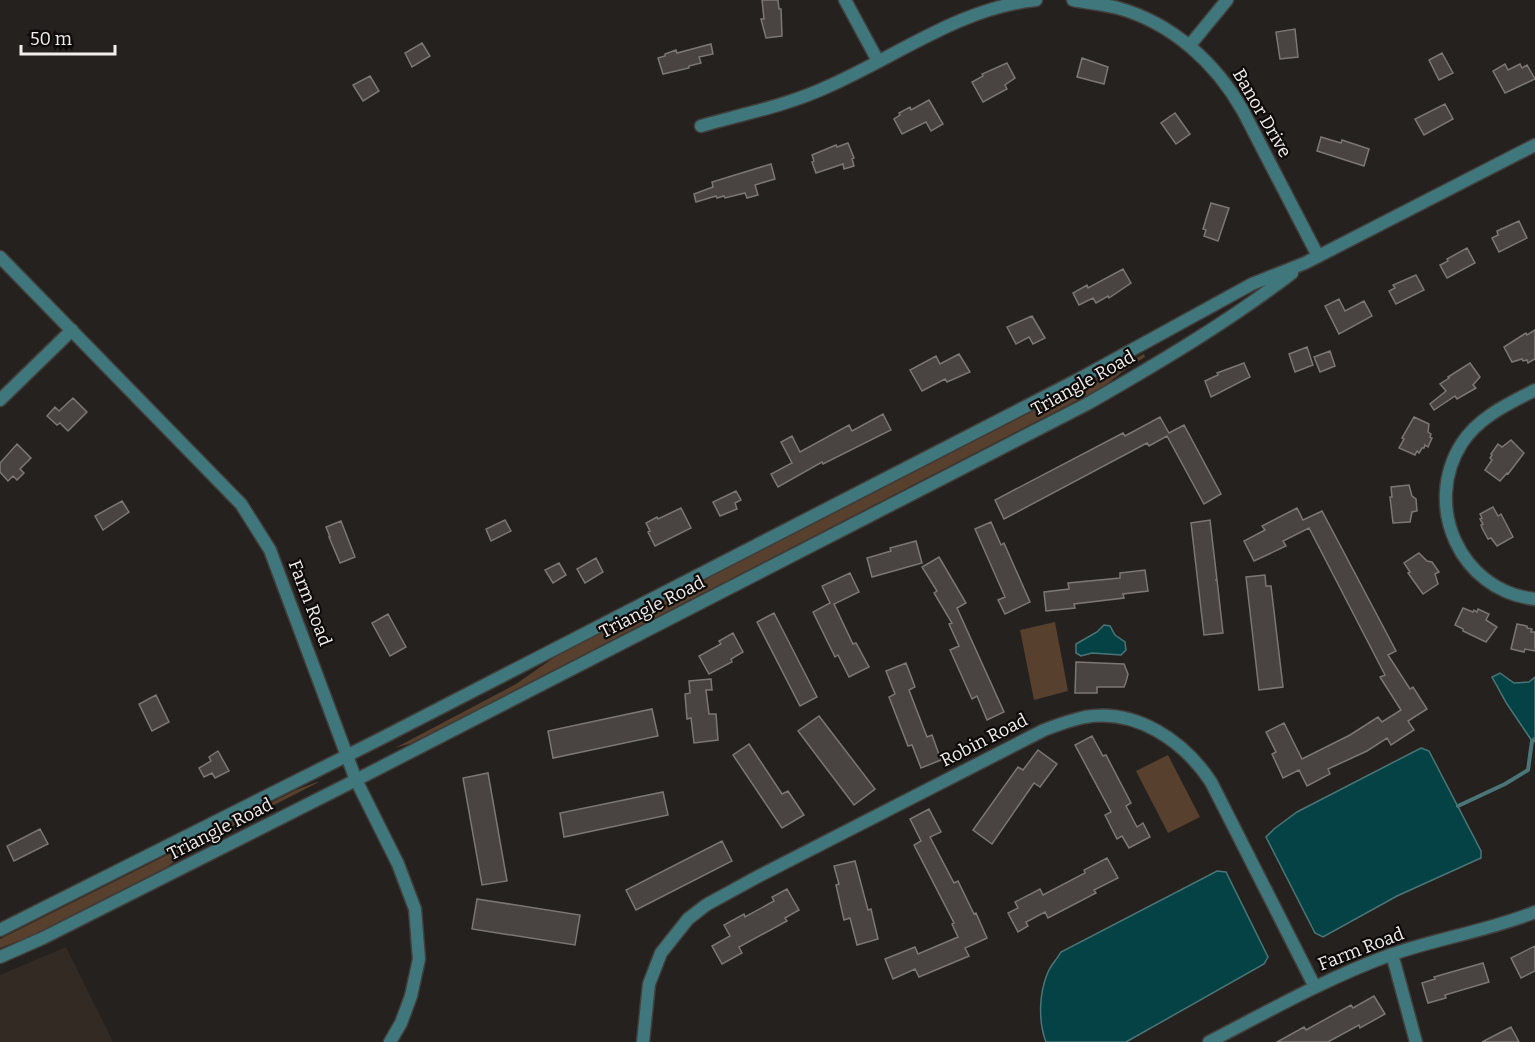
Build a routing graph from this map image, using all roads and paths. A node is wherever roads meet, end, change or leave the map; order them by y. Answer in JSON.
{"nodes":[{"id":1,"x":845,"y":0,"type":"edge"},
{"id":2,"x":1036,"y":0,"type":"edge"},
{"id":3,"x":1073,"y":0,"type":"edge"},
{"id":4,"x":1227,"y":0,"type":"edge"},
{"id":5,"x":1190,"y":45,"type":"junction"},
{"id":6,"x":878,"y":61,"type":"junction"},
{"id":7,"x":701,"y":126,"type":"dead end"},
{"id":8,"x":1535,"y":145,"type":"edge"},
{"id":9,"x":0,"y":256,"type":"edge"},
{"id":10,"x":1318,"y":256,"type":"junction"},
{"id":11,"x":1305,"y":263,"type":"junction"},
{"id":12,"x":72,"y":330,"type":"junction"},
{"id":13,"x":1535,"y":390,"type":"edge"},
{"id":14,"x":0,"y":400,"type":"edge"},
{"id":15,"x":1535,"y":599,"type":"edge"},
{"id":16,"x":348,"y":755,"type":"junction"},
{"id":17,"x":356,"y":780,"type":"junction"},
{"id":18,"x":1535,"y":912,"type":"edge"},
{"id":19,"x":0,"y":930,"type":"edge"},
{"id":20,"x":1392,"y":954,"type":"junction"},
{"id":21,"x":0,"y":957,"type":"edge"},
{"id":22,"x":1315,"y":987,"type":"junction"},
{"id":23,"x":390,"y":1042,"type":"edge"},
{"id":24,"x":643,"y":1042,"type":"edge"},
{"id":25,"x":1209,"y":1042,"type":"edge"},
{"id":26,"x":1416,"y":1042,"type":"edge"}],
"edges":[{"from":1,"to":6,"type":"street"},
{"from":2,"to":6,"type":"street"},
{"from":3,"to":5,"type":"street","name":"Banor Drive"},
{"from":4,"to":5,"type":"street"},
{"from":5,"to":10,"type":"street","name":"Banor Drive"},
{"from":6,"to":7,"type":"street"},
{"from":8,"to":10,"type":"street","name":"Triangle Road"},
{"from":9,"to":12,"type":"street","name":"Farm Road"},
{"from":10,"to":11,"type":"street","name":"Triangle Road"},
{"from":11,"to":16,"type":"street","name":"Triangle Road"},
{"from":11,"to":17,"type":"street","name":"Triangle Road"},
{"from":12,"to":14,"type":"street"},
{"from":12,"to":16,"type":"street","name":"Farm Road"},
{"from":13,"to":15,"type":"street"},
{"from":16,"to":17,"type":"street","name":"Farm Road"},
{"from":16,"to":19,"type":"street","name":"Triangle Road"},
{"from":17,"to":21,"type":"street","name":"Triangle Road"},
{"from":17,"to":23,"type":"street","name":"Farm Road"},
{"from":18,"to":20,"type":"street","name":"Farm Road"},
{"from":20,"to":22,"type":"street","name":"Farm Road"},
{"from":20,"to":26,"type":"street"},
{"from":22,"to":24,"type":"street","name":"Robin Road"},
{"from":22,"to":25,"type":"street","name":"Farm Road"}]}
